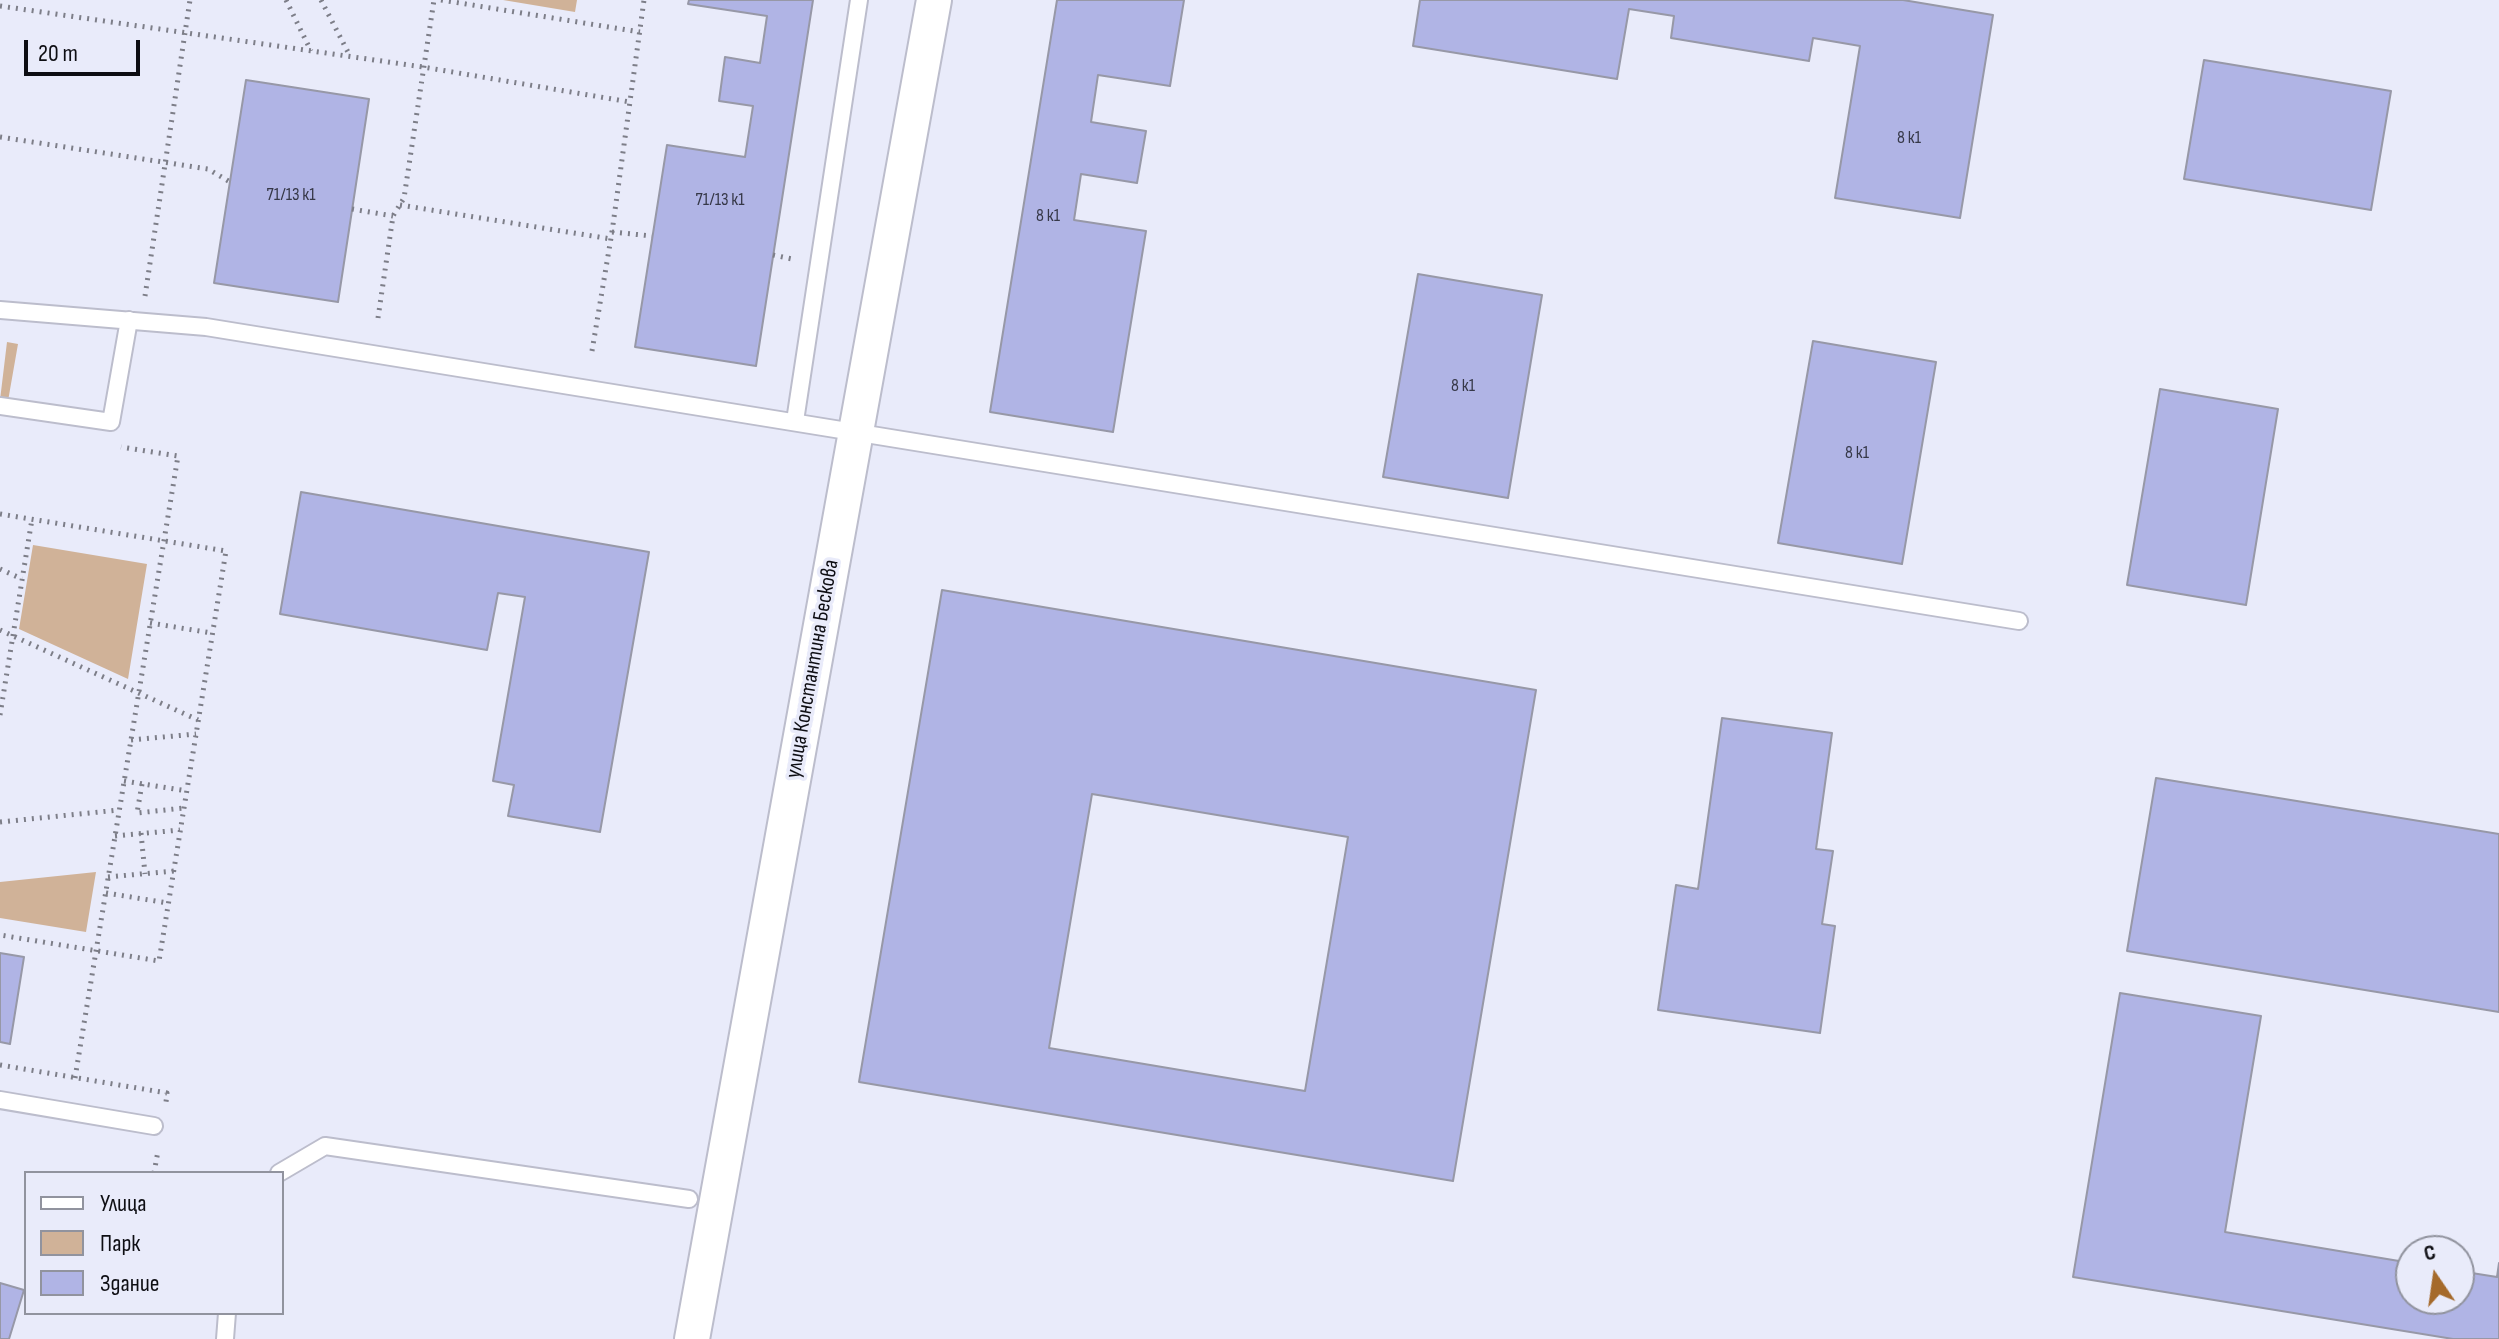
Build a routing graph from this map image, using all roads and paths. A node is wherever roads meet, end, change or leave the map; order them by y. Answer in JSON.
{"nodes":[{"id":1,"x":190,"y":0,"type":"edge"},
{"id":2,"x":286,"y":0,"type":"edge"},
{"id":3,"x":321,"y":0,"type":"edge"},
{"id":4,"x":434,"y":0,"type":"edge"},
{"id":5,"x":441,"y":0,"type":"edge"},
{"id":6,"x":644,"y":0,"type":"edge"},
{"id":7,"x":859,"y":0,"type":"edge"},
{"id":8,"x":934,"y":0,"type":"edge"},
{"id":9,"x":0,"y":6,"type":"edge"},
{"id":10,"x":640,"y":32,"type":"junction"},
{"id":11,"x":185,"y":33,"type":"junction"},
{"id":12,"x":311,"y":51,"type":"junction"},
{"id":13,"x":350,"y":57,"type":"junction"},
{"id":14,"x":423,"y":67,"type":"junction"},
{"id":15,"x":630,"y":102,"type":"junction"},
{"id":16,"x":0,"y":137,"type":"edge"},
{"id":17,"x":165,"y":162,"type":"junction"},
{"id":18,"x":230,"y":182,"type":"dead end"},
{"id":19,"x":400,"y":205,"type":"junction"},
{"id":20,"x":352,"y":209,"type":"dead end"},
{"id":21,"x":393,"y":216,"type":"junction"},
{"id":22,"x":611,"y":235,"type":"junction"},
{"id":23,"x":652,"y":236,"type":"dead end"},
{"id":24,"x":147,"y":283,"type":"dead end"},
{"id":25,"x":0,"y":310,"type":"edge"},
{"id":26,"x":378,"y":318,"type":"dead end"},
{"id":27,"x":129,"y":320,"type":"junction"},
{"id":28,"x":592,"y":351,"type":"dead end"},
{"id":29,"x":0,"y":406,"type":"edge"},
{"id":30,"x":795,"y":421,"type":"junction"},
{"id":31,"x":856,"y":433,"type":"junction"},
{"id":32,"x":120,"y":447,"type":"dead end"},
{"id":33,"x":0,"y":514,"type":"edge"},
{"id":34,"x":32,"y":519,"type":"junction"},
{"id":35,"x":164,"y":540,"type":"junction"},
{"id":36,"x":0,"y":569,"type":"edge"},
{"id":37,"x":22,"y":579,"type":"junction"},
{"id":38,"x":2019,"y":621,"type":"dead end"},
{"id":39,"x":150,"y":623,"type":"junction"},
{"id":40,"x":0,"y":630,"type":"edge"},
{"id":41,"x":213,"y":633,"type":"junction"},
{"id":42,"x":13,"y":636,"type":"junction"},
{"id":43,"x":0,"y":653,"type":"edge"},
{"id":44,"x":10,"y":655,"type":"junction"},
{"id":45,"x":3,"y":675,"type":"edge"},
{"id":46,"x":139,"y":693,"type":"junction"},
{"id":47,"x":2,"y":696,"type":"edge"},
{"id":48,"x":0,"y":715,"type":"edge"},
{"id":49,"x":198,"y":720,"type":"junction"},
{"id":50,"x":196,"y":734,"type":"junction"},
{"id":51,"x":131,"y":740,"type":"junction"},
{"id":52,"x":124,"y":781,"type":"junction"},
{"id":53,"x":142,"y":784,"type":"junction"},
{"id":54,"x":187,"y":791,"type":"junction"},
{"id":55,"x":184,"y":808,"type":"junction"},
{"id":56,"x":119,"y":810,"type":"junction"},
{"id":57,"x":0,"y":822,"type":"edge"},
{"id":58,"x":180,"y":830,"type":"junction"},
{"id":59,"x":141,"y":833,"type":"junction"},
{"id":60,"x":115,"y":836,"type":"junction"},
{"id":61,"x":174,"y":871,"type":"junction"},
{"id":62,"x":145,"y":874,"type":"junction"},
{"id":63,"x":108,"y":877,"type":"junction"},
{"id":64,"x":106,"y":893,"type":"junction"},
{"id":65,"x":168,"y":903,"type":"junction"},
{"id":66,"x":0,"y":935,"type":"edge"},
{"id":67,"x":96,"y":951,"type":"junction"},
{"id":68,"x":75,"y":1078,"type":"dead end"},
{"id":69,"x":0,"y":1100,"type":"edge"},
{"id":70,"x":154,"y":1126,"type":"dead end"},
{"id":71,"x":282,"y":1171,"type":"edge"},
{"id":72,"x":689,"y":1199,"type":"dead end"},
{"id":73,"x":227,"y":1315,"type":"edge"},
{"id":74,"x":225,"y":1339,"type":"edge"},
{"id":75,"x":692,"y":1339,"type":"edge"}],
"edges":[{"from":1,"to":11,"type":"path"},
{"from":2,"to":12,"type":"path"},
{"from":3,"to":13,"type":"path"},
{"from":4,"to":14,"type":"path"},
{"from":5,"to":10,"type":"path"},
{"from":6,"to":10,"type":"path"},
{"from":7,"to":30,"type":"lane"},
{"from":8,"to":31,"type":"street","name":"улица Константина Бескова"},
{"from":9,"to":11,"type":"path"},
{"from":10,"to":15,"type":"path"},
{"from":11,"to":12,"type":"path"},
{"from":11,"to":17,"type":"path"},
{"from":12,"to":13,"type":"path"},
{"from":13,"to":14,"type":"path"},
{"from":14,"to":15,"type":"path"},
{"from":14,"to":19,"type":"path"},
{"from":15,"to":22,"type":"path"},
{"from":16,"to":17,"type":"path"},
{"from":17,"to":18,"type":"path"},
{"from":17,"to":24,"type":"path"},
{"from":19,"to":21,"type":"path"},
{"from":19,"to":22,"type":"path"},
{"from":20,"to":21,"type":"path"},
{"from":21,"to":26,"type":"path"},
{"from":22,"to":23,"type":"path"},
{"from":22,"to":28,"type":"path"},
{"from":25,"to":27,"type":"lane"},
{"from":27,"to":29,"type":"lane"},
{"from":27,"to":30,"type":"lane"},
{"from":30,"to":31,"type":"lane"},
{"from":31,"to":38,"type":"lane"},
{"from":31,"to":75,"type":"street","name":"улица Константина Бескова"},
{"from":32,"to":35,"type":"path"},
{"from":33,"to":34,"type":"path"},
{"from":34,"to":35,"type":"path"},
{"from":34,"to":37,"type":"path"},
{"from":35,"to":39,"type":"path"},
{"from":35,"to":41,"type":"path"},
{"from":36,"to":37,"type":"path"},
{"from":37,"to":42,"type":"path"},
{"from":39,"to":41,"type":"path"},
{"from":39,"to":46,"type":"path"},
{"from":40,"to":42,"type":"path"},
{"from":41,"to":49,"type":"path"},
{"from":42,"to":44,"type":"path"},
{"from":42,"to":46,"type":"path"},
{"from":43,"to":44,"type":"path"},
{"from":44,"to":45,"type":"path"},
{"from":45,"to":47,"type":"path"},
{"from":46,"to":49,"type":"path"},
{"from":46,"to":51,"type":"path"},
{"from":47,"to":48,"type":"path"},
{"from":49,"to":50,"type":"path"},
{"from":50,"to":51,"type":"path"},
{"from":50,"to":54,"type":"path"},
{"from":51,"to":52,"type":"path"},
{"from":52,"to":53,"type":"path"},
{"from":52,"to":56,"type":"path"},
{"from":53,"to":54,"type":"path"},
{"from":53,"to":55,"type":"path"},
{"from":54,"to":55,"type":"path"},
{"from":55,"to":58,"type":"path"},
{"from":56,"to":57,"type":"path"},
{"from":56,"to":60,"type":"path"},
{"from":58,"to":59,"type":"path"},
{"from":58,"to":61,"type":"path"},
{"from":59,"to":60,"type":"path"},
{"from":59,"to":62,"type":"path"},
{"from":60,"to":63,"type":"path"},
{"from":61,"to":62,"type":"path"},
{"from":61,"to":65,"type":"path"},
{"from":62,"to":63,"type":"path"},
{"from":63,"to":64,"type":"path"},
{"from":64,"to":65,"type":"path"},
{"from":64,"to":67,"type":"path"},
{"from":65,"to":67,"type":"path"},
{"from":66,"to":67,"type":"path"},
{"from":67,"to":68,"type":"path"},
{"from":69,"to":70,"type":"lane"},
{"from":71,"to":72,"type":"lane"},
{"from":73,"to":74,"type":"lane"}]}
